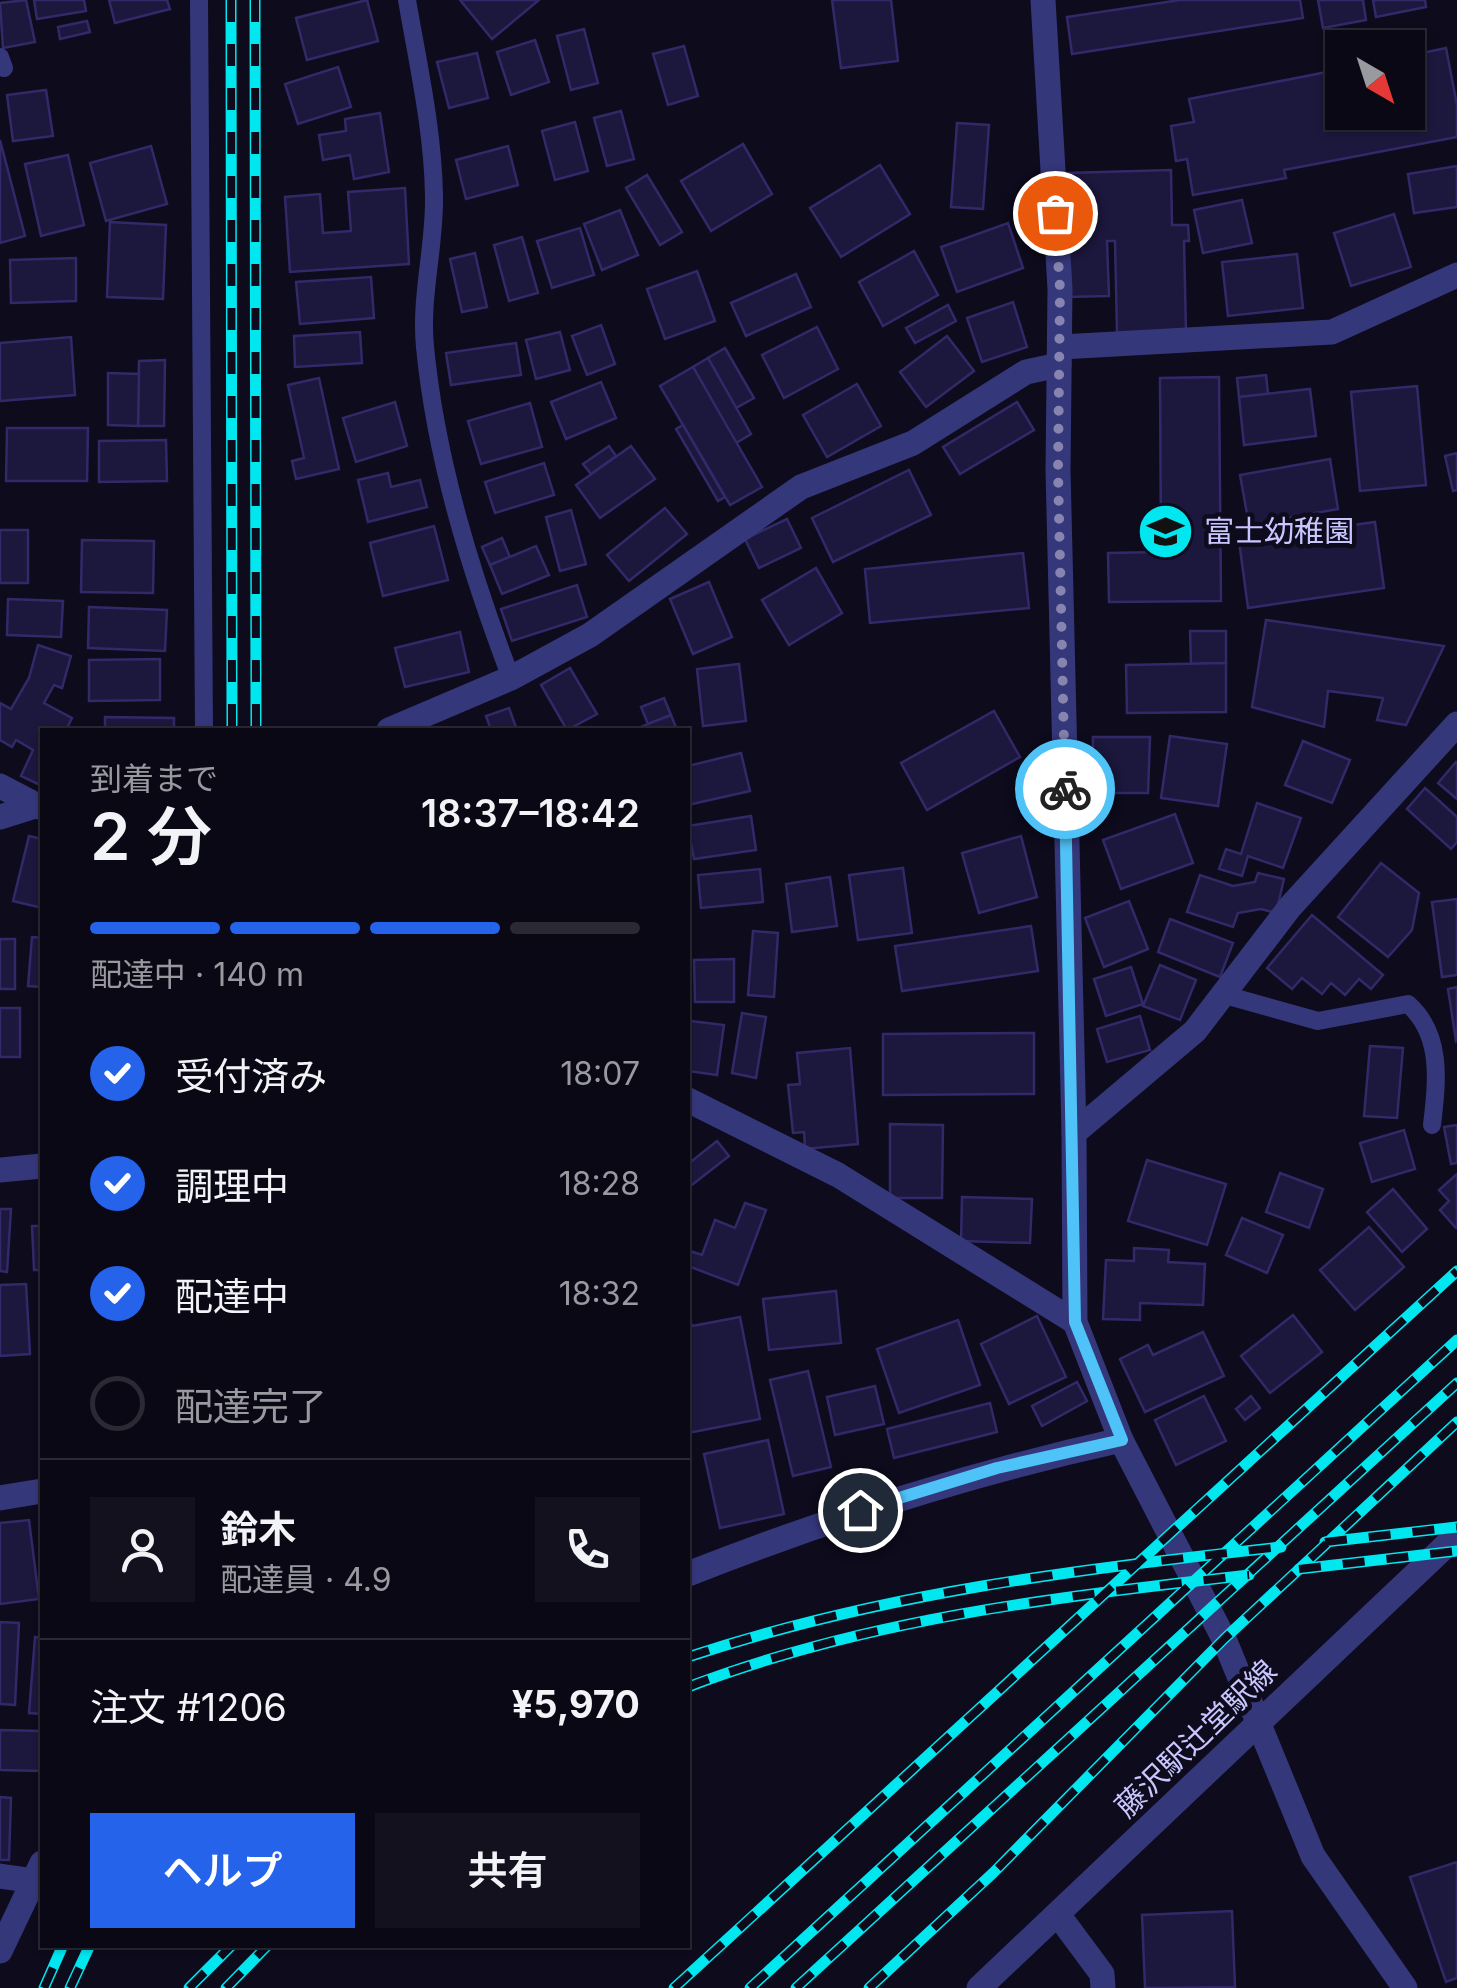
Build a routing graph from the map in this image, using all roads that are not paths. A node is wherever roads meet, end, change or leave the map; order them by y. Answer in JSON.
{"nodes":[{"id":1,"x":199,"y":0,"type":"edge"},
{"id":2,"x":406,"y":0,"type":"edge"},
{"id":3,"x":1043,"y":0,"type":"edge"},
{"id":4,"x":1457,"y":275,"type":"edge"},
{"id":5,"x":1060,"y":356,"type":"junction"},
{"id":6,"x":511,"y":678,"type":"junction"},
{"id":7,"x":1457,"y":724,"type":"edge"},
{"id":8,"x":204,"y":728,"type":"edge"},
{"id":9,"x":394,"y":728,"type":"edge"},
{"id":10,"x":0,"y":786,"type":"edge"},
{"id":11,"x":40,"y":807,"type":"edge"},
{"id":12,"x":0,"y":818,"type":"edge"},
{"id":13,"x":1225,"y":995,"type":"junction"},
{"id":14,"x":1457,"y":1073,"type":"edge"},
{"id":15,"x":1438,"y":1076,"type":"junction"},
{"id":16,"x":690,"y":1101,"type":"edge"},
{"id":17,"x":1432,"y":1125,"type":"dead end"},
{"id":18,"x":1074,"y":1132,"type":"junction"},
{"id":19,"x":40,"y":1166,"type":"edge"},
{"id":20,"x":0,"y":1170,"type":"edge"},
{"id":21,"x":1075,"y":1322,"type":"junction"},
{"id":22,"x":1122,"y":1440,"type":"junction"},
{"id":23,"x":40,"y":1491,"type":"edge"},
{"id":24,"x":0,"y":1498,"type":"edge"},
{"id":25,"x":1457,"y":1535,"type":"edge"},
{"id":26,"x":690,"y":1573,"type":"edge"},
{"id":27,"x":1260,"y":1722,"type":"junction"},
{"id":28,"x":0,"y":1876,"type":"edge"},
{"id":29,"x":37,"y":1885,"type":"edge"},
{"id":30,"x":1059,"y":1916,"type":"junction"},
{"id":31,"x":0,"y":1951,"type":"edge"},
{"id":32,"x":979,"y":1988,"type":"edge"},
{"id":33,"x":1103,"y":1988,"type":"edge"},
{"id":34,"x":1405,"y":1988,"type":"edge"}],
"edges":[{"from":1,"to":8,"type":"lane"},
{"from":2,"to":6,"type":"lane"},
{"from":3,"to":5,"type":"street"},
{"from":4,"to":5,"type":"street"},
{"from":5,"to":6,"type":"street"},
{"from":5,"to":18,"type":"street"},
{"from":6,"to":9,"type":"street"},
{"from":7,"to":13,"type":"street"},
{"from":10,"to":11,"type":"street"},
{"from":11,"to":12,"type":"street"},
{"from":13,"to":15,"type":"lane"},
{"from":13,"to":18,"type":"street"},
{"from":14,"to":15,"type":"lane"},
{"from":15,"to":17,"type":"lane"},
{"from":16,"to":21,"type":"street"},
{"from":18,"to":21,"type":"street"},
{"from":19,"to":20,"type":"street"},
{"from":21,"to":22,"type":"street"},
{"from":22,"to":26,"type":"street"},
{"from":22,"to":27,"type":"street"},
{"from":23,"to":24,"type":"street"},
{"from":25,"to":27,"type":"street","name":"藤沢駅辻堂駅線"},
{"from":27,"to":30,"type":"street","name":"藤沢駅辻堂駅線"},
{"from":27,"to":34,"type":"street"},
{"from":28,"to":29,"type":"street"},
{"from":29,"to":31,"type":"street"},
{"from":30,"to":32,"type":"street","name":"藤沢駅辻堂駅線"},
{"from":30,"to":33,"type":"street"}]}
